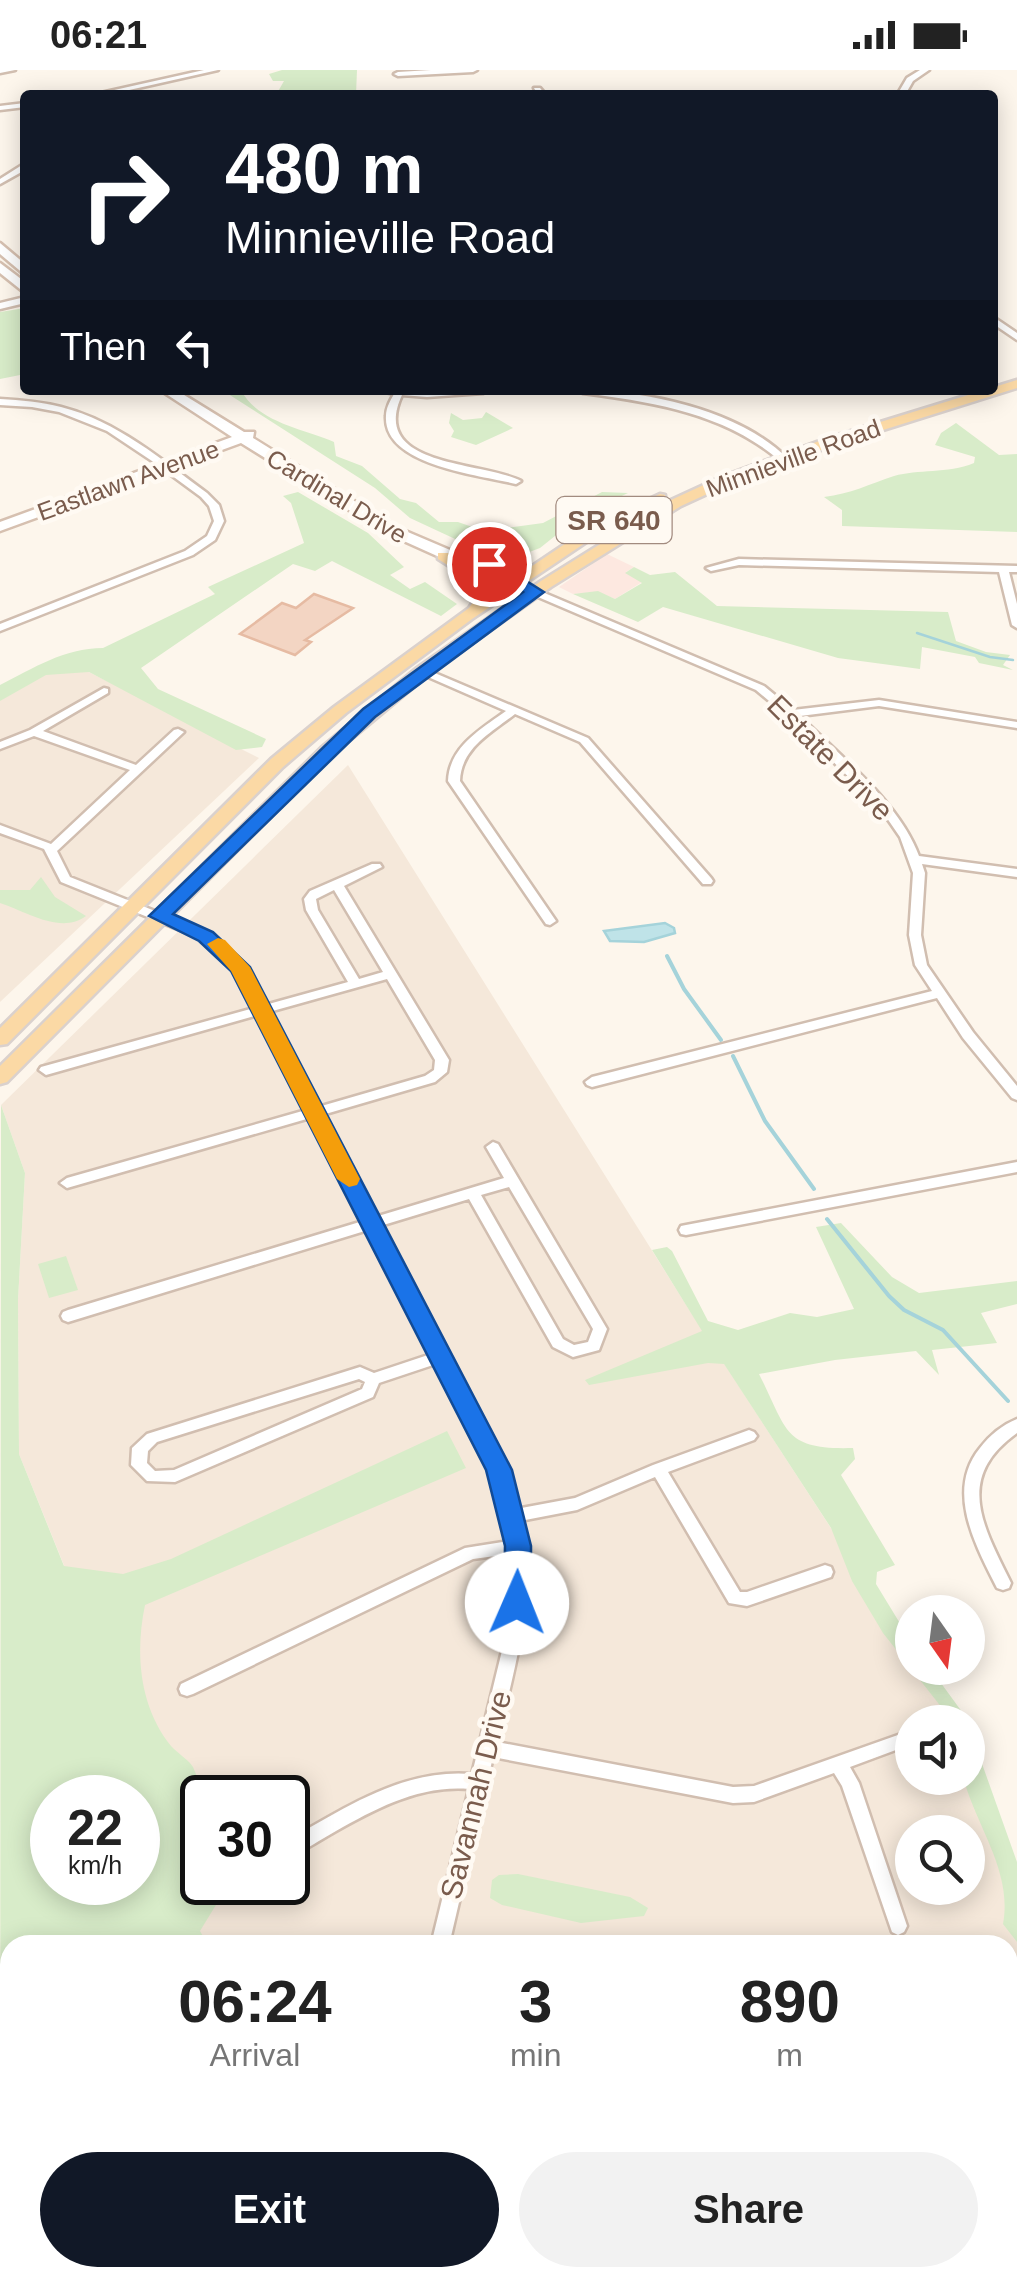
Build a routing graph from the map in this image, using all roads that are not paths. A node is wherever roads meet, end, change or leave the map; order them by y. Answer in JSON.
{"nodes":[{"id":1,"x":11,"y":70,"type":"edge"},
{"id":2,"x":213,"y":70,"type":"edge"},
{"id":3,"x":473,"y":70,"type":"edge"},
{"id":4,"x":925,"y":70,"type":"edge"},
{"id":5,"x":0,"y":71,"type":"edge"},
{"id":6,"x":445,"y":71,"type":"edge"},
{"id":7,"x":398,"y":72,"type":"edge"},
{"id":8,"x":398,"y":87,"type":"dead end"},
{"id":9,"x":119,"y":90,"type":"edge"},
{"id":10,"x":903,"y":90,"type":"edge"},
{"id":11,"x":20,"y":175,"type":"edge"},
{"id":12,"x":0,"y":182,"type":"edge"},
{"id":13,"x":0,"y":247,"type":"edge"},
{"id":14,"x":0,"y":267,"type":"edge"},
{"id":15,"x":20,"y":267,"type":"edge"},
{"id":16,"x":20,"y":285,"type":"edge"},
{"id":17,"x":176,"y":395,"type":"edge"},
{"id":18,"x":196,"y":395,"type":"edge"},
{"id":19,"x":397,"y":395,"type":"edge"},
{"id":20,"x":607,"y":395,"type":"edge"},
{"id":21,"x":946,"y":395,"type":"edge"},
{"id":22,"x":979,"y":395,"type":"edge"},
{"id":23,"x":0,"y":402,"type":"edge"},
{"id":24,"x":248,"y":435,"type":"junction"},
{"id":25,"x":778,"y":454,"type":"junction"},
{"id":26,"x":164,"y":466,"type":"junction"},
{"id":27,"x":516,"y":480,"type":"dead end"},
{"id":28,"x":0,"y":527,"type":"edge"},
{"id":29,"x":443,"y":556,"type":"junction"},
{"id":30,"x":711,"y":568,"type":"dead end"},
{"id":31,"x":1003,"y":569,"type":"junction"},
{"id":32,"x":1017,"y":569,"type":"edge"},
{"id":33,"x":517,"y":582,"type":"junction"},
{"id":34,"x":535,"y":592,"type":"junction"},
{"id":35,"x":468,"y":616,"type":"junction"},
{"id":36,"x":1017,"y":625,"type":"edge"},
{"id":37,"x":0,"y":628,"type":"edge"},
{"id":38,"x":422,"y":671,"type":"junction"},
{"id":39,"x":104,"y":692,"type":"dead end"},
{"id":40,"x":515,"y":709,"type":"junction"},
{"id":41,"x":792,"y":714,"type":"junction"},
{"id":42,"x":1017,"y":725,"type":"edge"},
{"id":43,"x":34,"y":732,"type":"junction"},
{"id":44,"x":178,"y":732,"type":"dead end"},
{"id":45,"x":0,"y":746,"type":"edge"},
{"id":46,"x":137,"y":769,"type":"junction"},
{"id":47,"x":0,"y":829,"type":"edge"},
{"id":48,"x":52,"y":849,"type":"junction"},
{"id":49,"x":916,"y":859,"type":"junction"},
{"id":50,"x":376,"y":867,"type":"dead end"},
{"id":51,"x":1017,"y":873,"type":"edge"},
{"id":52,"x":708,"y":881,"type":"dead end"},
{"id":53,"x":338,"y":884,"type":"junction"},
{"id":54,"x":133,"y":906,"type":"junction"},
{"id":55,"x":159,"y":916,"type":"junction"},
{"id":56,"x":550,"y":921,"type":"dead end"},
{"id":57,"x":391,"y":974,"type":"junction"},
{"id":58,"x":356,"y":984,"type":"junction"},
{"id":59,"x":938,"y":994,"type":"junction"},
{"id":60,"x":262,"y":1010,"type":"junction"},
{"id":61,"x":0,"y":1039,"type":"edge"},
{"id":62,"x":46,"y":1070,"type":"dead end"},
{"id":63,"x":0,"y":1077,"type":"edge"},
{"id":64,"x":592,"y":1082,"type":"dead end"},
{"id":65,"x":1017,"y":1095,"type":"edge"},
{"id":66,"x":314,"y":1112,"type":"junction"},
{"id":67,"x":492,"y":1147,"type":"dead end"},
{"id":68,"x":1017,"y":1167,"type":"edge"},
{"id":69,"x":512,"y":1181,"type":"junction"},
{"id":70,"x":68,"y":1183,"type":"dead end"},
{"id":71,"x":473,"y":1193,"type":"junction"},
{"id":72,"x":372,"y":1224,"type":"junction"},
{"id":73,"x":686,"y":1230,"type":"dead end"},
{"id":74,"x":68,"y":1316,"type":"dead end"},
{"id":75,"x":440,"y":1357,"type":"junction"},
{"id":76,"x":373,"y":1379,"type":"junction"},
{"id":77,"x":1017,"y":1425,"type":"edge"},
{"id":78,"x":749,"y":1436,"type":"dead end"},
{"id":79,"x":658,"y":1469,"type":"junction"},
{"id":80,"x":513,"y":1516,"type":"junction"},
{"id":81,"x":518,"y":1546,"type":"junction"},
{"id":82,"x":825,"y":1572,"type":"dead end"},
{"id":83,"x":1003,"y":1583,"type":"dead end"},
{"id":84,"x":187,"y":1690,"type":"dead end"},
{"id":85,"x":895,"y":1744,"type":"edge"},
{"id":86,"x":488,"y":1748,"type":"junction"},
{"id":87,"x":839,"y":1765,"type":"junction"},
{"id":88,"x":480,"y":1782,"type":"junction"},
{"id":89,"x":310,"y":1838,"type":"edge"},
{"id":90,"x":898,"y":1926,"type":"dead end"},
{"id":91,"x":442,"y":1935,"type":"edge"}],
"edges":[{"from":1,"to":5,"type":"street"},
{"from":2,"to":9,"type":"street"},
{"from":3,"to":6,"type":"street"},
{"from":4,"to":10,"type":"street"},
{"from":6,"to":7,"type":"street"},
{"from":7,"to":8,"type":"street"},
{"from":11,"to":12,"type":"street"},
{"from":13,"to":15,"type":"main road"},
{"from":14,"to":16,"type":"main road"},
{"from":17,"to":24,"type":"main road","name":"Cardinal Drive"},
{"from":18,"to":24,"type":"main road","name":"Cardinal Drive"},
{"from":19,"to":27,"type":"street"},
{"from":20,"to":25,"type":"street"},
{"from":21,"to":25,"type":"main road","name":"Minnieville Road","number":"SR 640"},
{"from":22,"to":25,"type":"main road","name":"Minnieville Road","number":"SR 640"},
{"from":23,"to":26,"type":"street"},
{"from":24,"to":26,"type":"main road","name":"Eastlawn Avenue"},
{"from":24,"to":29,"type":"main road","name":"Cardinal Drive"},
{"from":24,"to":33,"type":"main road","name":"Cardinal Drive"},
{"from":25,"to":33,"type":"main road","name":"Minnieville Road","number":"SR 640"},
{"from":25,"to":34,"type":"main road","name":"Minnieville Road","number":"SR 640"},
{"from":26,"to":28,"type":"main road","name":"Eastlawn Avenue"},
{"from":26,"to":37,"type":"street"},
{"from":29,"to":33,"type":"main road","name":"Cardinal Drive"},
{"from":29,"to":35,"type":"main road"},
{"from":30,"to":31,"type":"street"},
{"from":31,"to":32,"type":"street"},
{"from":31,"to":36,"type":"street"},
{"from":33,"to":34,"type":"main road","name":"Cardinal Drive"},
{"from":33,"to":35,"type":"main road","name":"Minnieville Road","number":"SR 640"},
{"from":34,"to":38,"type":"main road","name":"Minnieville Road","number":"SR 640"},
{"from":34,"to":41,"type":"street","name":"Estate Drive"},
{"from":35,"to":54,"type":"main road","name":"Minnieville Road","number":"SR 640"},
{"from":38,"to":40,"type":"street"},
{"from":38,"to":55,"type":"main road","name":"Minnieville Road","number":"SR 640"},
{"from":39,"to":43,"type":"street"},
{"from":40,"to":52,"type":"street"},
{"from":40,"to":56,"type":"street"},
{"from":41,"to":42,"type":"street"},
{"from":41,"to":49,"type":"street","name":"Estate Drive"},
{"from":43,"to":45,"type":"street"},
{"from":43,"to":46,"type":"street"},
{"from":44,"to":46,"type":"street"},
{"from":46,"to":48,"type":"street"},
{"from":47,"to":48,"type":"street"},
{"from":48,"to":54,"type":"street","name":"Savannah Drive"},
{"from":49,"to":51,"type":"street"},
{"from":49,"to":59,"type":"street","name":"Estate Drive"},
{"from":50,"to":53,"type":"street"},
{"from":53,"to":57,"type":"street"},
{"from":53,"to":58,"type":"street"},
{"from":54,"to":55,"type":"street","name":"Savannah Drive"},
{"from":54,"to":61,"type":"main road","name":"Minnieville Road","number":"SR 640"},
{"from":55,"to":60,"type":"street","name":"Savannah Drive"},
{"from":55,"to":63,"type":"main road","name":"Minnieville Road","number":"SR 640"},
{"from":57,"to":58,"type":"street"},
{"from":57,"to":66,"type":"street"},
{"from":58,"to":60,"type":"street"},
{"from":59,"to":64,"type":"street"},
{"from":59,"to":65,"type":"street","name":"Estate Drive"},
{"from":60,"to":62,"type":"street"},
{"from":60,"to":66,"type":"street","name":"Savannah Drive"},
{"from":66,"to":70,"type":"street"},
{"from":66,"to":72,"type":"street","name":"Savannah Drive"},
{"from":67,"to":69,"type":"street"},
{"from":68,"to":73,"type":"street"},
{"from":69,"to":71,"type":"street"},
{"from":69,"to":71,"type":"street"},
{"from":71,"to":72,"type":"street"},
{"from":72,"to":74,"type":"street"},
{"from":72,"to":75,"type":"street","name":"Savannah Drive"},
{"from":75,"to":76,"type":"street"},
{"from":75,"to":80,"type":"street","name":"Savannah Drive"},
{"from":76,"to":76,"type":"street"},
{"from":77,"to":83,"type":"street"},
{"from":78,"to":79,"type":"street"},
{"from":79,"to":80,"type":"street"},
{"from":79,"to":82,"type":"street"},
{"from":80,"to":81,"type":"street","name":"Savannah Drive"},
{"from":81,"to":84,"type":"street"},
{"from":81,"to":86,"type":"street","name":"Savannah Drive"},
{"from":85,"to":87,"type":"street"},
{"from":86,"to":87,"type":"street"},
{"from":86,"to":88,"type":"street","name":"Savannah Drive"},
{"from":87,"to":90,"type":"street"},
{"from":88,"to":89,"type":"street"},
{"from":88,"to":91,"type":"street","name":"Savannah Drive"}]}
